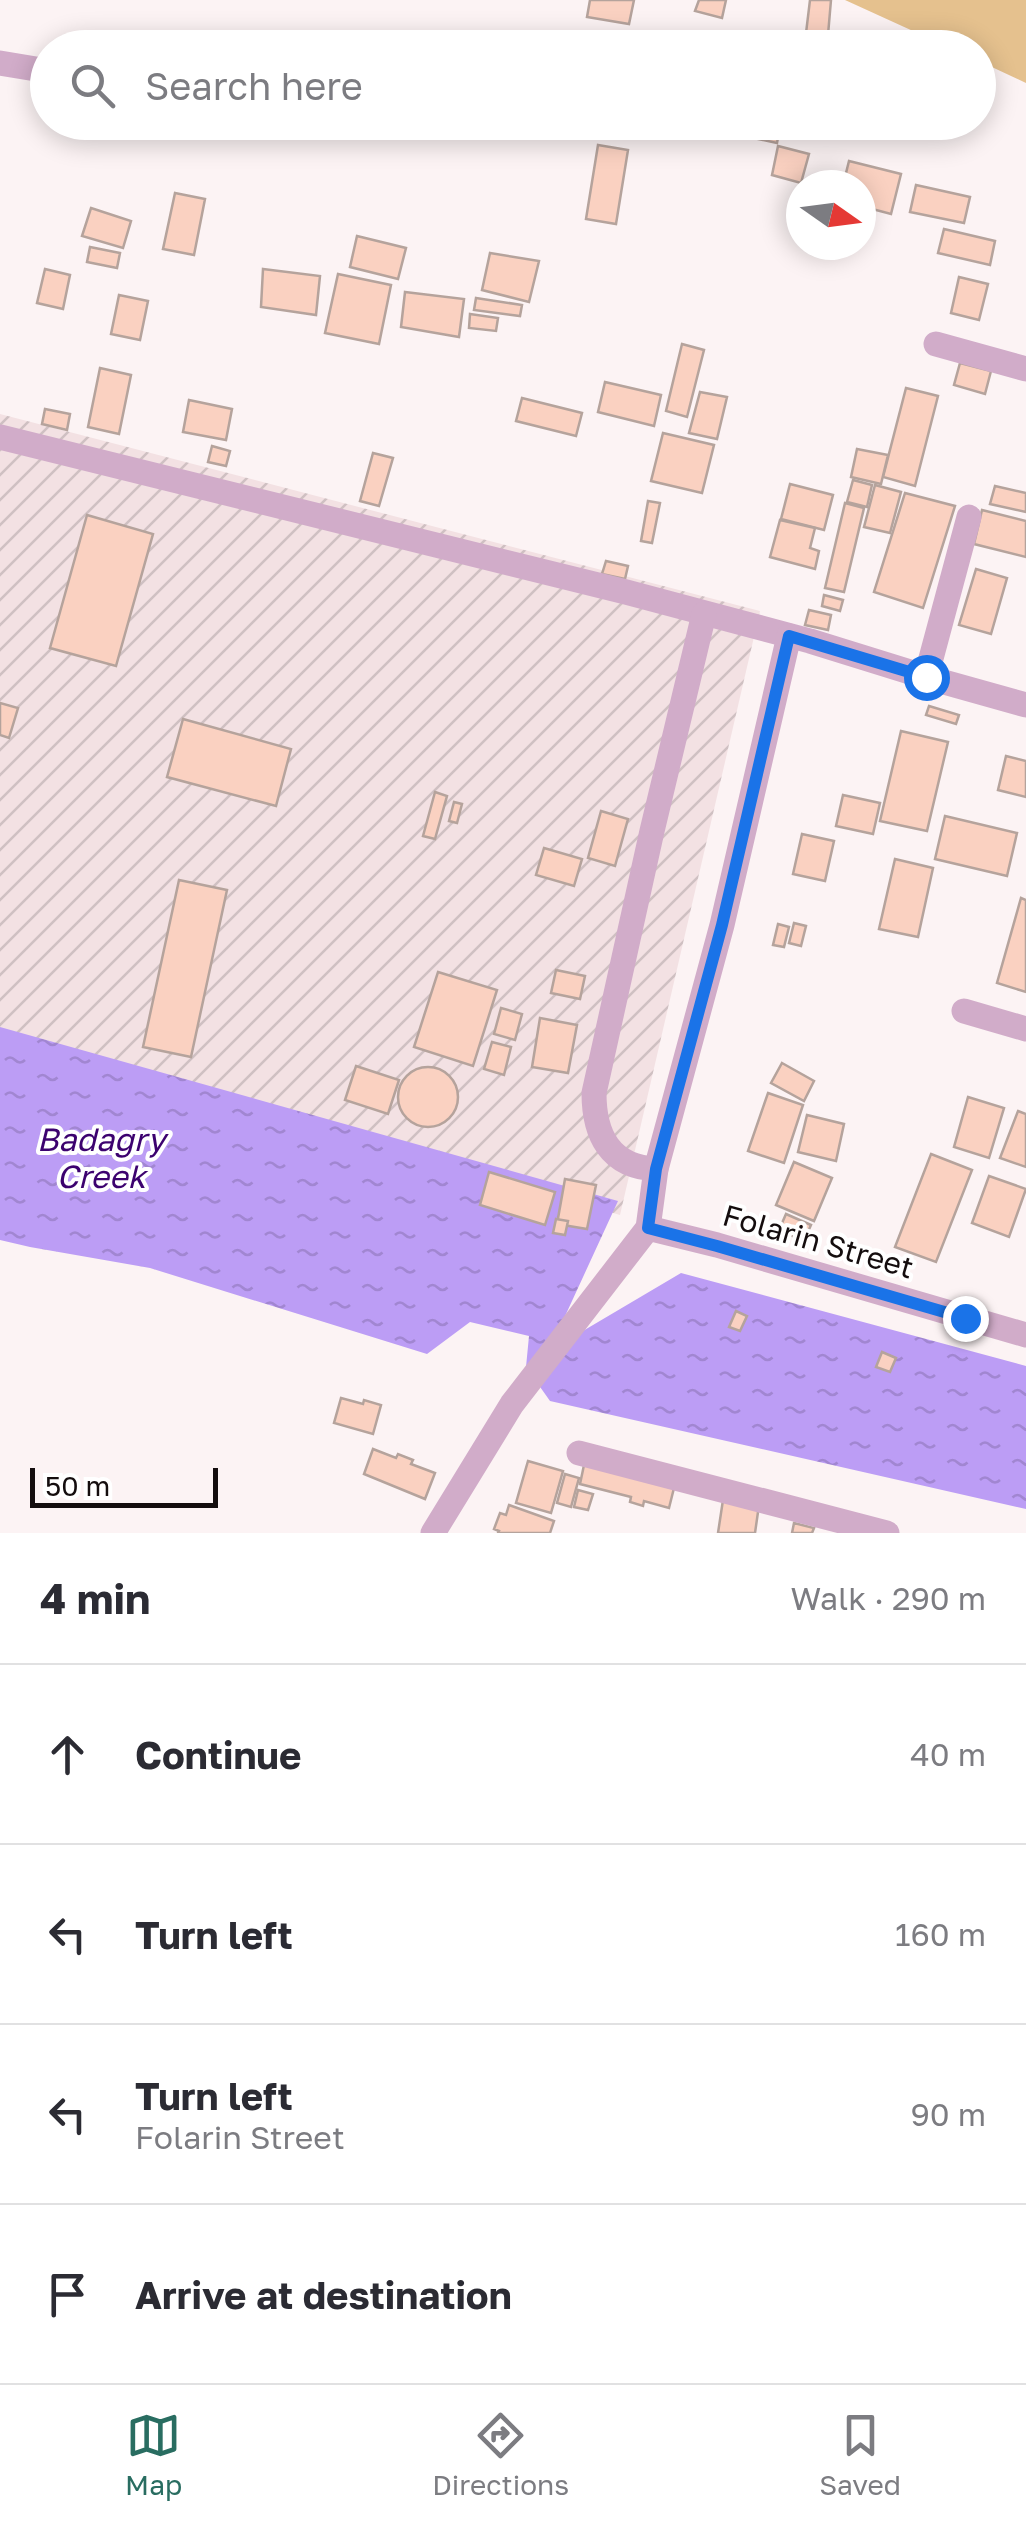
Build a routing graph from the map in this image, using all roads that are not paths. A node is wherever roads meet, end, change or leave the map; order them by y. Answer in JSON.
{"nodes":[{"id":1,"x":0,"y":62,"type":"edge"},
{"id":2,"x":30,"y":68,"type":"edge"},
{"id":3,"x":936,"y":344,"type":"dead end"},
{"id":4,"x":1026,"y":369,"type":"edge"},
{"id":5,"x":0,"y":437,"type":"edge"},
{"id":6,"x":969,"y":516,"type":"dead end"},
{"id":7,"x":704,"y":614,"type":"junction"},
{"id":8,"x":789,"y":636,"type":"junction"},
{"id":9,"x":926,"y":677,"type":"junction"},
{"id":10,"x":1026,"y":705,"type":"edge"},
{"id":11,"x":964,"y":1012,"type":"dead end"},
{"id":12,"x":1026,"y":1028,"type":"edge"},
{"id":13,"x":656,"y":1169,"type":"junction"},
{"id":14,"x":648,"y":1228,"type":"junction"},
{"id":15,"x":1026,"y":1334,"type":"edge"},
{"id":16,"x":579,"y":1453,"type":"dead end"},
{"id":17,"x":434,"y":1533,"type":"edge"},
{"id":18,"x":887,"y":1533,"type":"edge"}],
"edges":[{"from":1,"to":2,"type":"street"},
{"from":3,"to":4,"type":"street"},
{"from":5,"to":7,"type":"street"},
{"from":6,"to":9,"type":"street"},
{"from":7,"to":8,"type":"street"},
{"from":7,"to":13,"type":"street"},
{"from":8,"to":9,"type":"street"},
{"from":8,"to":13,"type":"street"},
{"from":9,"to":10,"type":"street"},
{"from":11,"to":12,"type":"street"},
{"from":13,"to":14,"type":"street"},
{"from":14,"to":15,"type":"street","name":"Folarin Street"},
{"from":14,"to":17,"type":"street"},
{"from":16,"to":18,"type":"street"}]}
